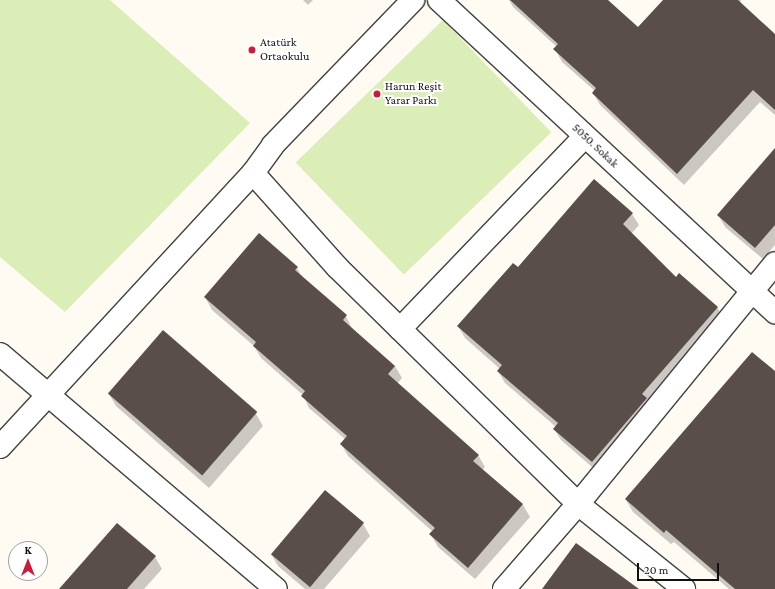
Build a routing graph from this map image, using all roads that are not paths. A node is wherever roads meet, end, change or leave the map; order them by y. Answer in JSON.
{"nodes":[{"id":1,"x":413,"y":0,"type":"edge"},
{"id":2,"x":440,"y":0,"type":"edge"},
{"id":3,"x":585,"y":136,"type":"junction"},
{"id":4,"x":252,"y":173,"type":"junction"},
{"id":5,"x":775,"y":263,"type":"edge"},
{"id":6,"x":751,"y":291,"type":"junction"},
{"id":7,"x":775,"y":312,"type":"edge"},
{"id":8,"x":400,"y":329,"type":"junction"},
{"id":9,"x":0,"y":354,"type":"edge"},
{"id":10,"x":47,"y":396,"type":"junction"},
{"id":11,"x":0,"y":447,"type":"edge"},
{"id":12,"x":578,"y":504,"type":"junction"},
{"id":13,"x":276,"y":589,"type":"edge"},
{"id":14,"x":504,"y":589,"type":"edge"},
{"id":15,"x":684,"y":589,"type":"edge"}],
"edges":[{"from":1,"to":4,"type":"street"},
{"from":2,"to":3,"type":"street","name":"5050. Sokak"},
{"from":3,"to":6,"type":"street","name":"5050. Sokak"},
{"from":3,"to":8,"type":"street"},
{"from":4,"to":8,"type":"street"},
{"from":4,"to":10,"type":"street"},
{"from":5,"to":6,"type":"street"},
{"from":6,"to":7,"type":"street","name":"5050. Sokak"},
{"from":6,"to":12,"type":"street"},
{"from":8,"to":12,"type":"street"},
{"from":9,"to":10,"type":"street"},
{"from":10,"to":11,"type":"street"},
{"from":10,"to":13,"type":"street"},
{"from":12,"to":14,"type":"street"},
{"from":12,"to":15,"type":"street"}]}
